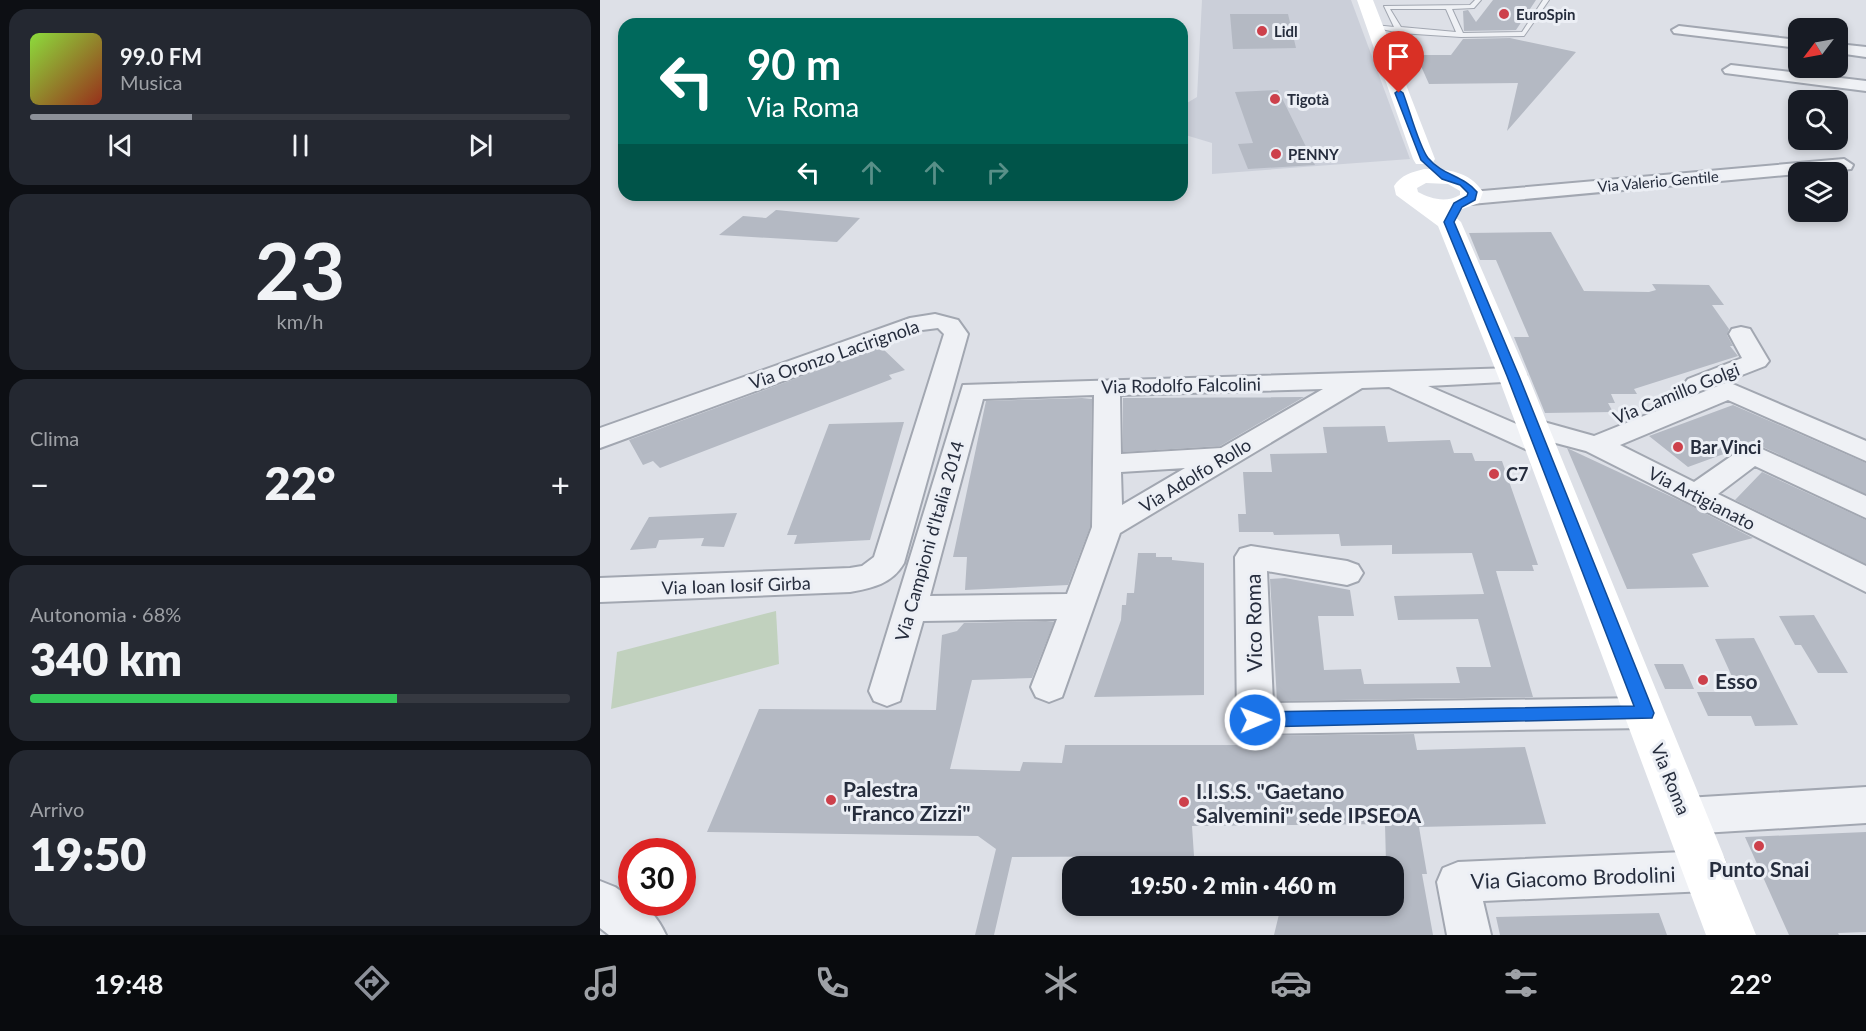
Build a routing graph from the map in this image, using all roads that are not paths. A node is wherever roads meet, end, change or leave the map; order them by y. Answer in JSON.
{"nodes":[{"id":1,"x":1478,"y":0,"type":"edge"},
{"id":2,"x":1546,"y":0,"type":"edge"},
{"id":3,"x":1374,"y":4,"type":"edge"},
{"id":4,"x":1415,"y":7,"type":"junction"},
{"id":5,"x":1449,"y":7,"type":"junction"},
{"id":6,"x":1472,"y":7,"type":"junction"},
{"id":7,"x":1419,"y":15,"type":"dead end"},
{"id":8,"x":1455,"y":21,"type":"junction"},
{"id":9,"x":1424,"y":23,"type":"dead end"},
{"id":10,"x":1375,"y":27,"type":"junction"},
{"id":11,"x":1679,"y":30,"type":"dead end"},
{"id":12,"x":1400,"y":31,"type":"junction"},
{"id":13,"x":1428,"y":32,"type":"junction"},
{"id":14,"x":1461,"y":35,"type":"junction"},
{"id":15,"x":1788,"y":43,"type":"edge"},
{"id":16,"x":1848,"y":50,"type":"edge"},
{"id":17,"x":1866,"y":52,"type":"edge"},
{"id":18,"x":1731,"y":70,"type":"dead end"},
{"id":19,"x":1866,"y":86,"type":"edge"},
{"id":20,"x":1424,"y":159,"type":"junction"},
{"id":21,"x":1845,"y":159,"type":"dead end"},
{"id":22,"x":1412,"y":180,"type":"junction"},
{"id":23,"x":1457,"y":197,"type":"junction"},
{"id":24,"x":1741,"y":334,"type":"dead end"},
{"id":25,"x":1513,"y":376,"type":"junction"},
{"id":26,"x":1390,"y":380,"type":"junction"},
{"id":27,"x":1356,"y":381,"type":"junction"},
{"id":28,"x":1107,"y":387,"type":"junction"},
{"id":29,"x":972,"y":391,"type":"joint"},
{"id":30,"x":1547,"y":436,"type":"junction"},
{"id":31,"x":600,"y":439,"type":"edge"},
{"id":32,"x":1596,"y":445,"type":"junction"},
{"id":33,"x":1866,"y":452,"type":"edge"},
{"id":34,"x":1226,"y":457,"type":"junction"},
{"id":35,"x":1107,"y":464,"type":"junction"},
{"id":36,"x":1696,"y":495,"type":"junction"},
{"id":37,"x":1866,"y":508,"type":"edge"},
{"id":38,"x":1107,"y":527,"type":"junction"},
{"id":39,"x":1347,"y":573,"type":"dead end"},
{"id":40,"x":872,"y":576,"type":"joint"},
{"id":41,"x":1866,"y":580,"type":"edge"},
{"id":42,"x":600,"y":590,"type":"edge"},
{"id":43,"x":1079,"y":606,"type":"junction"},
{"id":44,"x":910,"y":609,"type":"junction"},
{"id":45,"x":1049,"y":687,"type":"dead end"},
{"id":46,"x":887,"y":691,"type":"dead end"},
{"id":47,"x":1645,"y":713,"type":"junction"},
{"id":48,"x":1866,"y":805,"type":"edge"},
{"id":49,"x":1686,"y":816,"type":"junction"},
{"id":50,"x":1707,"y":871,"type":"junction"},
{"id":51,"x":600,"y":902,"type":"edge"},
{"id":52,"x":644,"y":935,"type":"edge"},
{"id":53,"x":1469,"y":935,"type":"edge"},
{"id":54,"x":1731,"y":935,"type":"edge"}],
"edges":[{"from":1,"to":6,"type":"lane"},
{"from":2,"to":14,"type":"lane"},
{"from":3,"to":4,"type":"lane"},
{"from":3,"to":10,"type":"street"},
{"from":3,"to":12,"type":"lane"},
{"from":4,"to":5,"type":"lane"},
{"from":4,"to":7,"type":"lane"},
{"from":5,"to":6,"type":"lane"},
{"from":5,"to":8,"type":"lane"},
{"from":6,"to":8,"type":"lane"},
{"from":8,"to":14,"type":"lane"},
{"from":9,"to":13,"type":"lane"},
{"from":10,"to":12,"type":"lane"},
{"from":10,"to":20,"type":"street"},
{"from":11,"to":15,"type":"street"},
{"from":12,"to":13,"type":"lane"},
{"from":13,"to":14,"type":"lane"},
{"from":16,"to":17,"type":"street"},
{"from":18,"to":19,"type":"street"},
{"from":20,"to":22,"type":"street"},
{"from":20,"to":23,"type":"street"},
{"from":21,"to":23,"type":"street","name":"Via Valerio Gentile"},
{"from":22,"to":23,"type":"street"},
{"from":22,"to":23,"type":"street"},
{"from":23,"to":25,"type":"street","name":"Via Roma"},
{"from":24,"to":30,"type":"street","name":"Via Camillo Golgi"},
{"from":25,"to":26,"type":"street","name":"Via Rodolfo Falcolini"},
{"from":25,"to":30,"type":"street","name":"Via Roma"},
{"from":26,"to":27,"type":"street","name":"Via Rodolfo Falcolini"},
{"from":26,"to":30,"type":"street","name":"Via Rodolfo Falcolini"},
{"from":27,"to":28,"type":"street","name":"Via Rodolfo Falcolini"},
{"from":27,"to":34,"type":"street","name":"Via Adolfo Rollo"},
{"from":28,"to":29,"type":"street","name":"Via Rodolfo Falcolini"},
{"from":28,"to":35,"type":"street"},
{"from":29,"to":44,"type":"street","name":"Via Campioni d'Italia 2014"},
{"from":30,"to":32,"type":"street","name":"Via Artigianato"},
{"from":30,"to":47,"type":"street","name":"Via Roma"},
{"from":31,"to":40,"type":"street","name":"Via Oronzo Lacirignola"},
{"from":32,"to":33,"type":"street"},
{"from":32,"to":36,"type":"street","name":"Via Artigianato"},
{"from":34,"to":35,"type":"street"},
{"from":34,"to":38,"type":"street","name":"Via Adolfo Rollo"},
{"from":35,"to":38,"type":"street"},
{"from":36,"to":37,"type":"street"},
{"from":36,"to":41,"type":"street","name":"Via Artigianato"},
{"from":38,"to":43,"type":"street"},
{"from":39,"to":47,"type":"street","name":"Vico Roma"},
{"from":40,"to":42,"type":"street","name":"Via Ioan Iosif Girba"},
{"from":43,"to":44,"type":"street"},
{"from":43,"to":45,"type":"street"},
{"from":44,"to":46,"type":"street","name":"Via Campioni d'Italia 2014"},
{"from":47,"to":49,"type":"street","name":"Via Roma"},
{"from":48,"to":49,"type":"street"},
{"from":49,"to":50,"type":"street","name":"Via Roma"},
{"from":50,"to":53,"type":"street","name":"Via Giacomo Brodolini"},
{"from":50,"to":54,"type":"street","name":"Via Roma"},
{"from":51,"to":52,"type":"street"}]}
